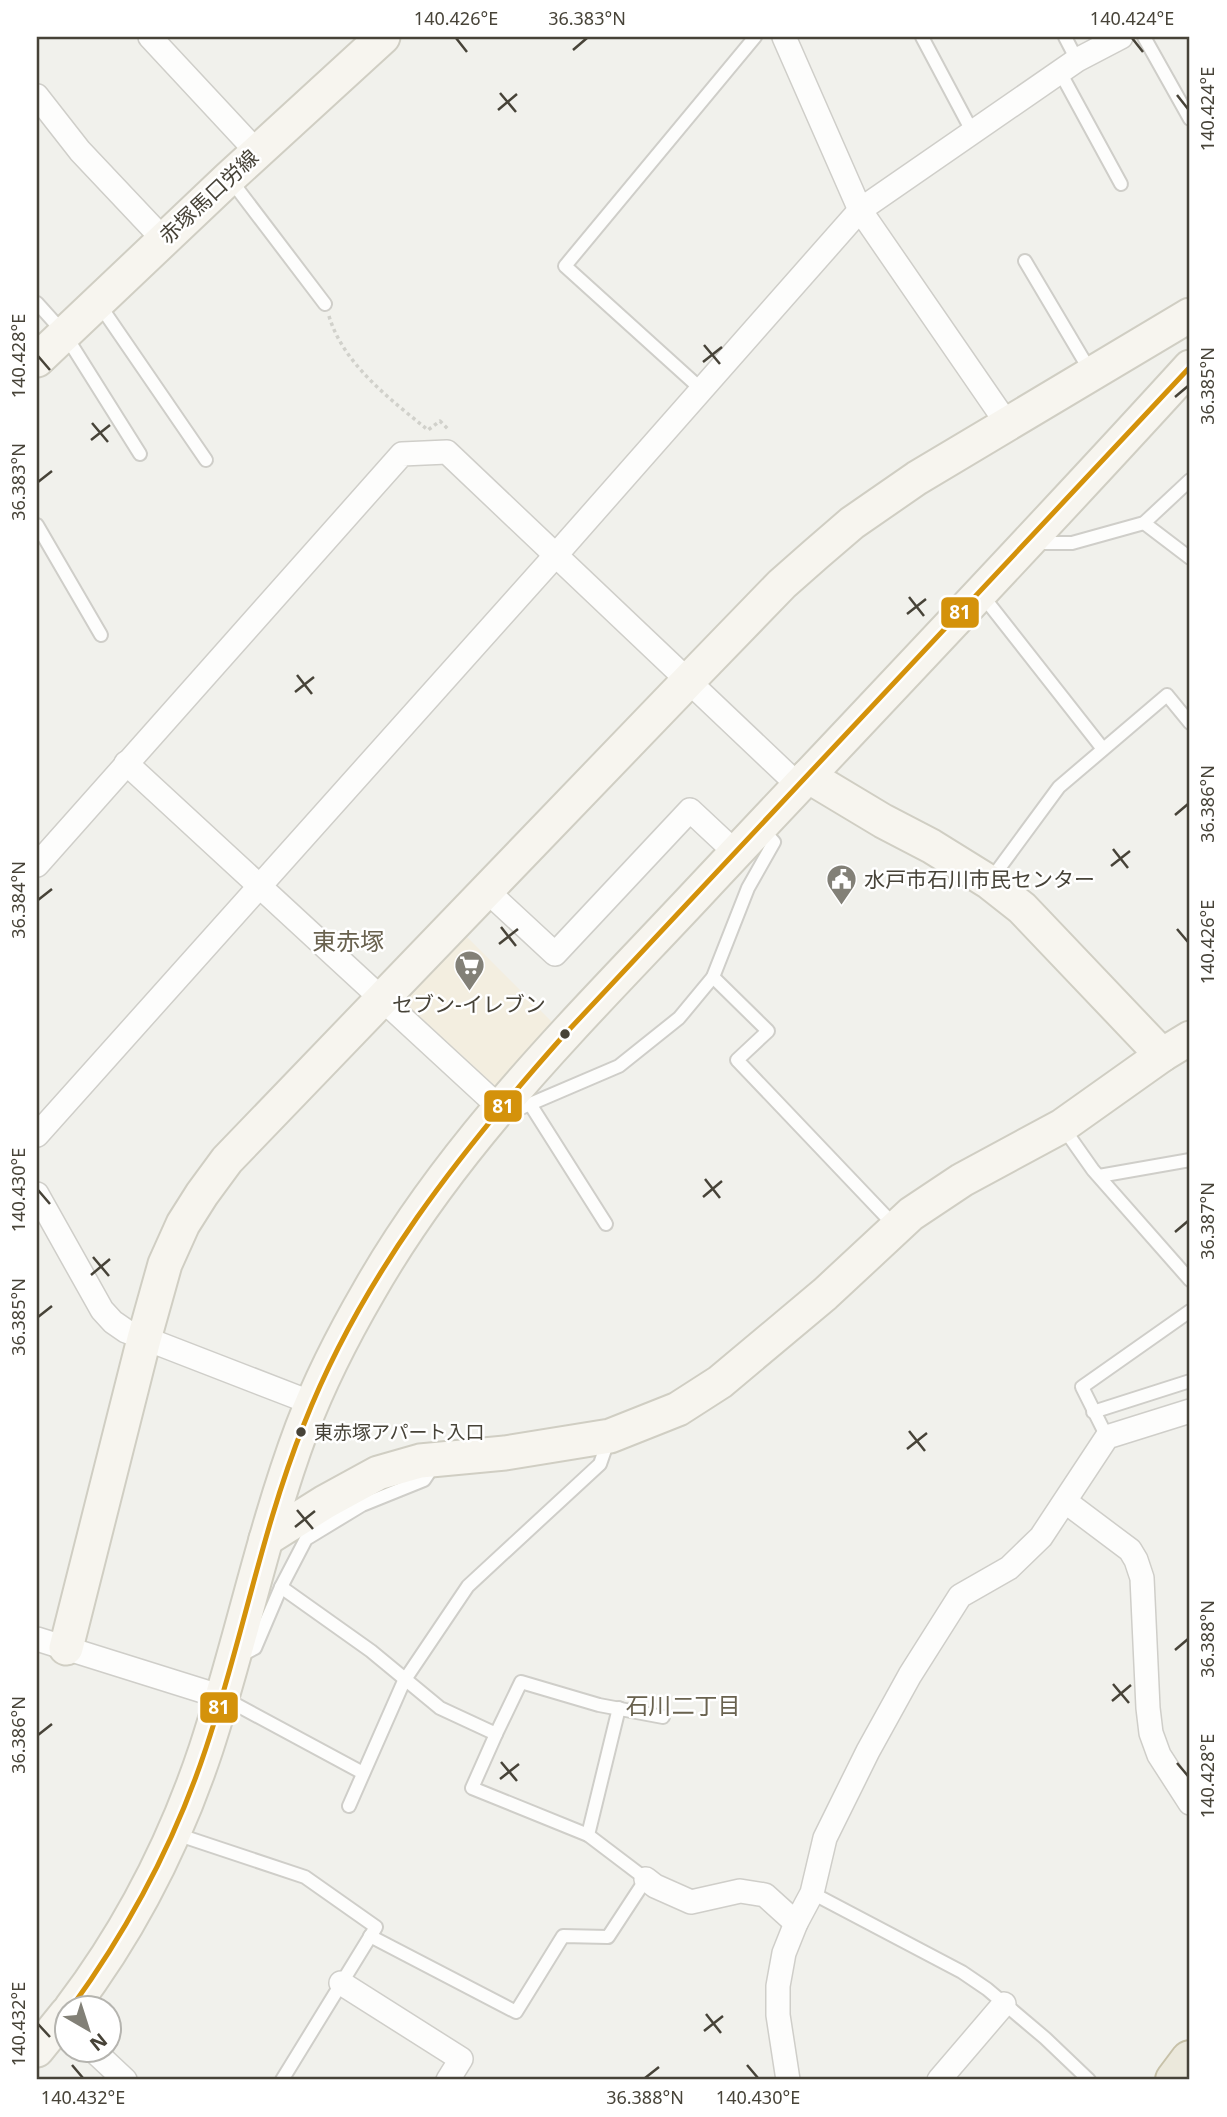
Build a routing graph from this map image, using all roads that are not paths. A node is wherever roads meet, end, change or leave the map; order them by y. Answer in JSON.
{"nodes":[{"id":1,"x":150,"y":37,"type":"edge"},
{"id":2,"x":383,"y":37,"type":"edge"},
{"id":3,"x":755,"y":37,"type":"edge"},
{"id":4,"x":783,"y":37,"type":"edge"},
{"id":5,"x":922,"y":37,"type":"edge"},
{"id":6,"x":1065,"y":37,"type":"edge"},
{"id":7,"x":1121,"y":37,"type":"edge"},
{"id":8,"x":1144,"y":37,"type":"edge"},
{"id":9,"x":1068,"y":66,"type":"junction"},
{"id":10,"x":37,"y":96,"type":"edge"},
{"id":11,"x":1190,"y":119,"type":"edge"},
{"id":12,"x":972,"y":131,"type":"junction"},
{"id":13,"x":257,"y":152,"type":"junction"},
{"id":14,"x":229,"y":178,"type":"junction"},
{"id":15,"x":1121,"y":184,"type":"dead end"},
{"id":16,"x":860,"y":210,"type":"junction"},
{"id":17,"x":164,"y":240,"type":"junction"},
{"id":18,"x":1025,"y":261,"type":"dead end"},
{"id":19,"x":98,"y":302,"type":"junction"},
{"id":20,"x":37,"y":303,"type":"edge"},
{"id":21,"x":325,"y":304,"type":"road end"},
{"id":22,"x":1190,"y":315,"type":"edge"},
{"id":23,"x":64,"y":333,"type":"junction"},
{"id":24,"x":37,"y":360,"type":"edge"},
{"id":25,"x":1190,"y":368,"type":"edge"},
{"id":26,"x":1092,"y":374,"type":"junction"},
{"id":27,"x":701,"y":389,"type":"junction"},
{"id":28,"x":1008,"y":425,"type":"junction"},
{"id":29,"x":140,"y":454,"type":"dead end"},
{"id":30,"x":206,"y":460,"type":"dead end"},
{"id":31,"x":1190,"y":480,"type":"edge"},
{"id":32,"x":1144,"y":523,"type":"junction"},
{"id":33,"x":37,"y":525,"type":"edge"},
{"id":34,"x":1026,"y":544,"type":"junction"},
{"id":35,"x":555,"y":555,"type":"junction"},
{"id":36,"x":1190,"y":558,"type":"edge"},
{"id":37,"x":980,"y":593,"type":"junction"},
{"id":38,"x":100,"y":635,"type":"dead end"},
{"id":39,"x":688,"y":681,"type":"junction"},
{"id":40,"x":1190,"y":723,"type":"edge"},
{"id":41,"x":1103,"y":749,"type":"junction"},
{"id":42,"x":126,"y":763,"type":"junction"},
{"id":43,"x":804,"y":781,"type":"junction"},
{"id":44,"x":760,"y":827,"type":"junction"},
{"id":45,"x":736,"y":853,"type":"junction"},
{"id":46,"x":37,"y":865,"type":"edge"},
{"id":47,"x":989,"y":882,"type":"junction"},
{"id":48,"x":258,"y":886,"type":"junction"},
{"id":49,"x":486,"y":890,"type":"junction"},
{"id":50,"x":713,"y":977,"type":"junction"},
{"id":51,"x":382,"y":998,"type":"junction"},
{"id":52,"x":1190,"y":1038,"type":"edge"},
{"id":53,"x":1162,"y":1055,"type":"junction"},
{"id":54,"x":515,"y":1106,"type":"junction"},
{"id":55,"x":1062,"y":1126,"type":"junction"},
{"id":56,"x":37,"y":1135,"type":"edge"},
{"id":57,"x":1190,"y":1160,"type":"edge"},
{"id":58,"x":1099,"y":1176,"type":"junction"},
{"id":59,"x":37,"y":1194,"type":"edge"},
{"id":60,"x":606,"y":1224,"type":"dead end"},
{"id":61,"x":896,"y":1227,"type":"junction"},
{"id":62,"x":1190,"y":1280,"type":"edge"},
{"id":63,"x":1190,"y":1311,"type":"edge"},
{"id":64,"x":144,"y":1339,"type":"junction"},
{"id":65,"x":1190,"y":1381,"type":"edge"},
{"id":66,"x":312,"y":1403,"type":"junction"},
{"id":67,"x":1190,"y":1411,"type":"edge"},
{"id":68,"x":1093,"y":1412,"type":"junction"},
{"id":69,"x":610,"y":1436,"type":"junction"},
{"id":70,"x":1107,"y":1437,"type":"junction"},
{"id":71,"x":439,"y":1459,"type":"junction"},
{"id":72,"x":1066,"y":1502,"type":"junction"},
{"id":73,"x":266,"y":1539,"type":"junction"},
{"id":74,"x":281,"y":1587,"type":"junction"},
{"id":75,"x":52,"y":1644,"type":"edge"},
{"id":76,"x":232,"y":1661,"type":"junction"},
{"id":77,"x":404,"y":1681,"type":"junction"},
{"id":78,"x":222,"y":1697,"type":"junction"},
{"id":79,"x":619,"y":1708,"type":"junction"},
{"id":80,"x":663,"y":1717,"type":"dead end"},
{"id":81,"x":496,"y":1734,"type":"junction"},
{"id":82,"x":363,"y":1773,"type":"junction"},
{"id":83,"x":1190,"y":1803,"type":"edge"},
{"id":84,"x":349,"y":1805,"type":"dead end"},
{"id":85,"x":173,"y":1833,"type":"junction"},
{"id":86,"x":588,"y":1835,"type":"junction"},
{"id":87,"x":646,"y":1879,"type":"junction"},
{"id":88,"x":812,"y":1893,"type":"junction"},
{"id":89,"x":796,"y":1923,"type":"junction"},
{"id":90,"x":370,"y":1936,"type":"junction"},
{"id":91,"x":341,"y":1983,"type":"junction"},
{"id":92,"x":82,"y":1994,"type":"edge"},
{"id":93,"x":1004,"y":2004,"type":"junction"},
{"id":94,"x":52,"y":2033,"type":"edge"},
{"id":95,"x":37,"y":2050,"type":"edge"},
{"id":96,"x":108,"y":2064,"type":"edge"},
{"id":97,"x":125,"y":2080,"type":"edge"},
{"id":98,"x":282,"y":2080,"type":"edge"},
{"id":99,"x":448,"y":2080,"type":"edge"},
{"id":100,"x":788,"y":2080,"type":"edge"},
{"id":101,"x":939,"y":2080,"type":"edge"},
{"id":102,"x":1089,"y":2080,"type":"edge"}],
"edges":[{"from":1,"to":13,"type":"street"},
{"from":2,"to":13,"type":"street","name":"赤塚馬口労線"},
{"from":3,"to":27,"type":"lane"},
{"from":4,"to":16,"type":"street"},
{"from":5,"to":12,"type":"lane"},
{"from":6,"to":9,"type":"lane"},
{"from":7,"to":9,"type":"street"},
{"from":8,"to":11,"type":"lane"},
{"from":9,"to":12,"type":"street"},
{"from":9,"to":15,"type":"lane"},
{"from":10,"to":17,"type":"street"},
{"from":12,"to":16,"type":"street"},
{"from":13,"to":14,"type":"street","name":"赤塚馬口労線"},
{"from":14,"to":17,"type":"street","name":"赤塚馬口労線"},
{"from":14,"to":21,"type":"lane"},
{"from":16,"to":27,"type":"street"},
{"from":16,"to":28,"type":"street"},
{"from":17,"to":19,"type":"street","name":"赤塚馬口労線"},
{"from":18,"to":26,"type":"lane"},
{"from":19,"to":23,"type":"street","name":"赤塚馬口労線"},
{"from":19,"to":30,"type":"lane"},
{"from":20,"to":23,"type":"lane"},
{"from":22,"to":26,"type":"street"},
{"from":23,"to":24,"type":"street","name":"赤塚馬口労線"},
{"from":23,"to":29,"type":"lane"},
{"from":25,"to":34,"type":"street"},
{"from":26,"to":28,"type":"street"},
{"from":27,"to":35,"type":"street"},
{"from":28,"to":39,"type":"street"},
{"from":31,"to":32,"type":"lane"},
{"from":32,"to":34,"type":"lane"},
{"from":32,"to":36,"type":"lane"},
{"from":33,"to":38,"type":"lane"},
{"from":34,"to":37,"type":"street"},
{"from":35,"to":39,"type":"street"},
{"from":35,"to":42,"type":"street"},
{"from":35,"to":48,"type":"street"},
{"from":37,"to":41,"type":"lane"},
{"from":37,"to":43,"type":"street"},
{"from":39,"to":43,"type":"street"},
{"from":39,"to":49,"type":"street"},
{"from":40,"to":41,"type":"lane"},
{"from":41,"to":47,"type":"lane"},
{"from":42,"to":46,"type":"street"},
{"from":42,"to":48,"type":"street"},
{"from":43,"to":44,"type":"street"},
{"from":43,"to":47,"type":"street"},
{"from":44,"to":45,"type":"street"},
{"from":44,"to":50,"type":"lane"},
{"from":45,"to":49,"type":"street"},
{"from":45,"to":54,"type":"street"},
{"from":47,"to":53,"type":"street"},
{"from":48,"to":51,"type":"street"},
{"from":48,"to":56,"type":"street"},
{"from":49,"to":51,"type":"street"},
{"from":50,"to":54,"type":"lane"},
{"from":50,"to":61,"type":"lane"},
{"from":51,"to":54,"type":"street"},
{"from":51,"to":64,"type":"street"},
{"from":52,"to":53,"type":"street"},
{"from":53,"to":55,"type":"street"},
{"from":54,"to":60,"type":"lane"},
{"from":54,"to":66,"type":"street"},
{"from":55,"to":58,"type":"lane"},
{"from":55,"to":61,"type":"street"},
{"from":57,"to":58,"type":"lane"},
{"from":58,"to":62,"type":"lane"},
{"from":59,"to":64,"type":"street"},
{"from":61,"to":69,"type":"street"},
{"from":63,"to":68,"type":"lane"},
{"from":64,"to":66,"type":"street"},
{"from":64,"to":75,"type":"street"},
{"from":65,"to":68,"type":"lane"},
{"from":66,"to":73,"type":"street"},
{"from":67,"to":70,"type":"street"},
{"from":68,"to":70,"type":"lane"},
{"from":69,"to":71,"type":"street"},
{"from":69,"to":77,"type":"lane"},
{"from":70,"to":72,"type":"street"},
{"from":71,"to":73,"type":"street"},
{"from":71,"to":74,"type":"lane"},
{"from":72,"to":83,"type":"street"},
{"from":72,"to":88,"type":"street"},
{"from":73,"to":76,"type":"street"},
{"from":74,"to":76,"type":"lane"},
{"from":74,"to":77,"type":"lane"},
{"from":75,"to":78,"type":"street"},
{"from":76,"to":78,"type":"street"},
{"from":77,"to":81,"type":"lane"},
{"from":77,"to":82,"type":"lane"},
{"from":78,"to":82,"type":"lane"},
{"from":78,"to":85,"type":"street"},
{"from":79,"to":80,"type":"lane"},
{"from":79,"to":81,"type":"lane"},
{"from":79,"to":86,"type":"lane"},
{"from":81,"to":86,"type":"lane"},
{"from":82,"to":84,"type":"lane"},
{"from":85,"to":90,"type":"lane"},
{"from":85,"to":92,"type":"street"},
{"from":86,"to":87,"type":"lane"},
{"from":87,"to":89,"type":"street"},
{"from":87,"to":90,"type":"lane"},
{"from":88,"to":89,"type":"street"},
{"from":88,"to":93,"type":"lane"},
{"from":89,"to":100,"type":"street"},
{"from":90,"to":91,"type":"lane"},
{"from":91,"to":98,"type":"lane"},
{"from":91,"to":99,"type":"street"},
{"from":93,"to":101,"type":"street"},
{"from":93,"to":102,"type":"lane"},
{"from":94,"to":95,"type":"street"},
{"from":96,"to":97,"type":"street"}]}
